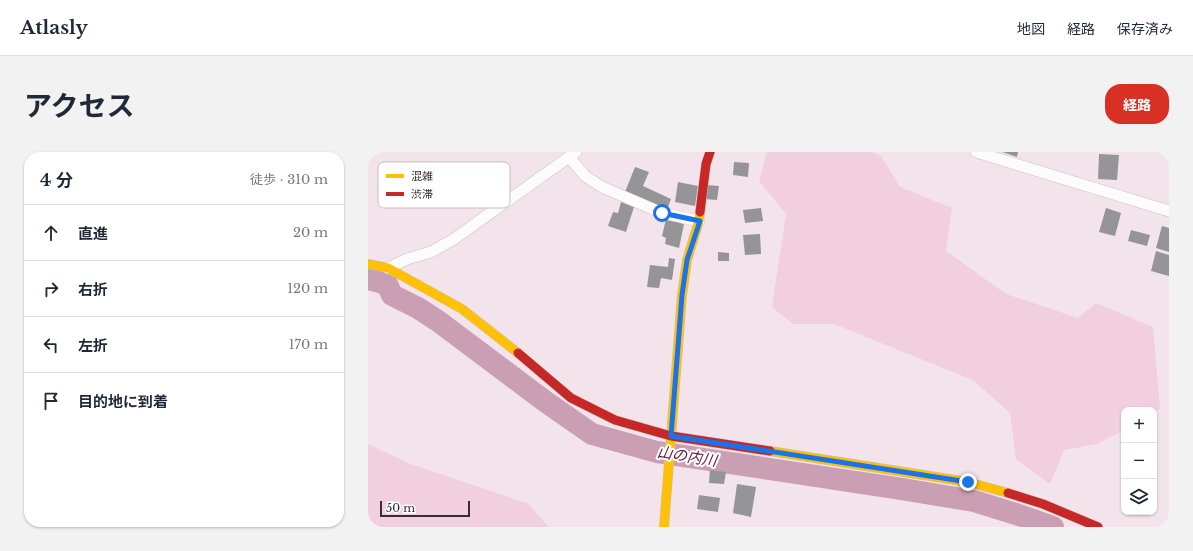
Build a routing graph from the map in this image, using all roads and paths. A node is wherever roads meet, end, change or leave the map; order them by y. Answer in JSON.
{"nodes":[{"id":1,"x":710,"y":152,"type":"edge"},
{"id":2,"x":976,"y":152,"type":"edge"},
{"id":3,"x":573,"y":155,"type":"edge"},
{"id":4,"x":510,"y":199,"type":"edge"},
{"id":5,"x":498,"y":208,"type":"edge"},
{"id":6,"x":1169,"y":211,"type":"edge"},
{"id":7,"x":700,"y":221,"type":"junction"},
{"id":8,"x":368,"y":264,"type":"edge"},
{"id":9,"x":388,"y":268,"type":"junction"},
{"id":10,"x":671,"y":436,"type":"junction"},
{"id":11,"x":664,"y":527,"type":"edge"},
{"id":12,"x":1098,"y":527,"type":"edge"}],
"edges":[{"from":1,"to":7,"type":"street"},
{"from":2,"to":6,"type":"street"},
{"from":3,"to":4,"type":"street"},
{"from":3,"to":7,"type":"street"},
{"from":5,"to":9,"type":"street"},
{"from":7,"to":10,"type":"street"},
{"from":8,"to":9,"type":"street"},
{"from":9,"to":10,"type":"street"},
{"from":10,"to":11,"type":"street"},
{"from":10,"to":12,"type":"street"}]}
